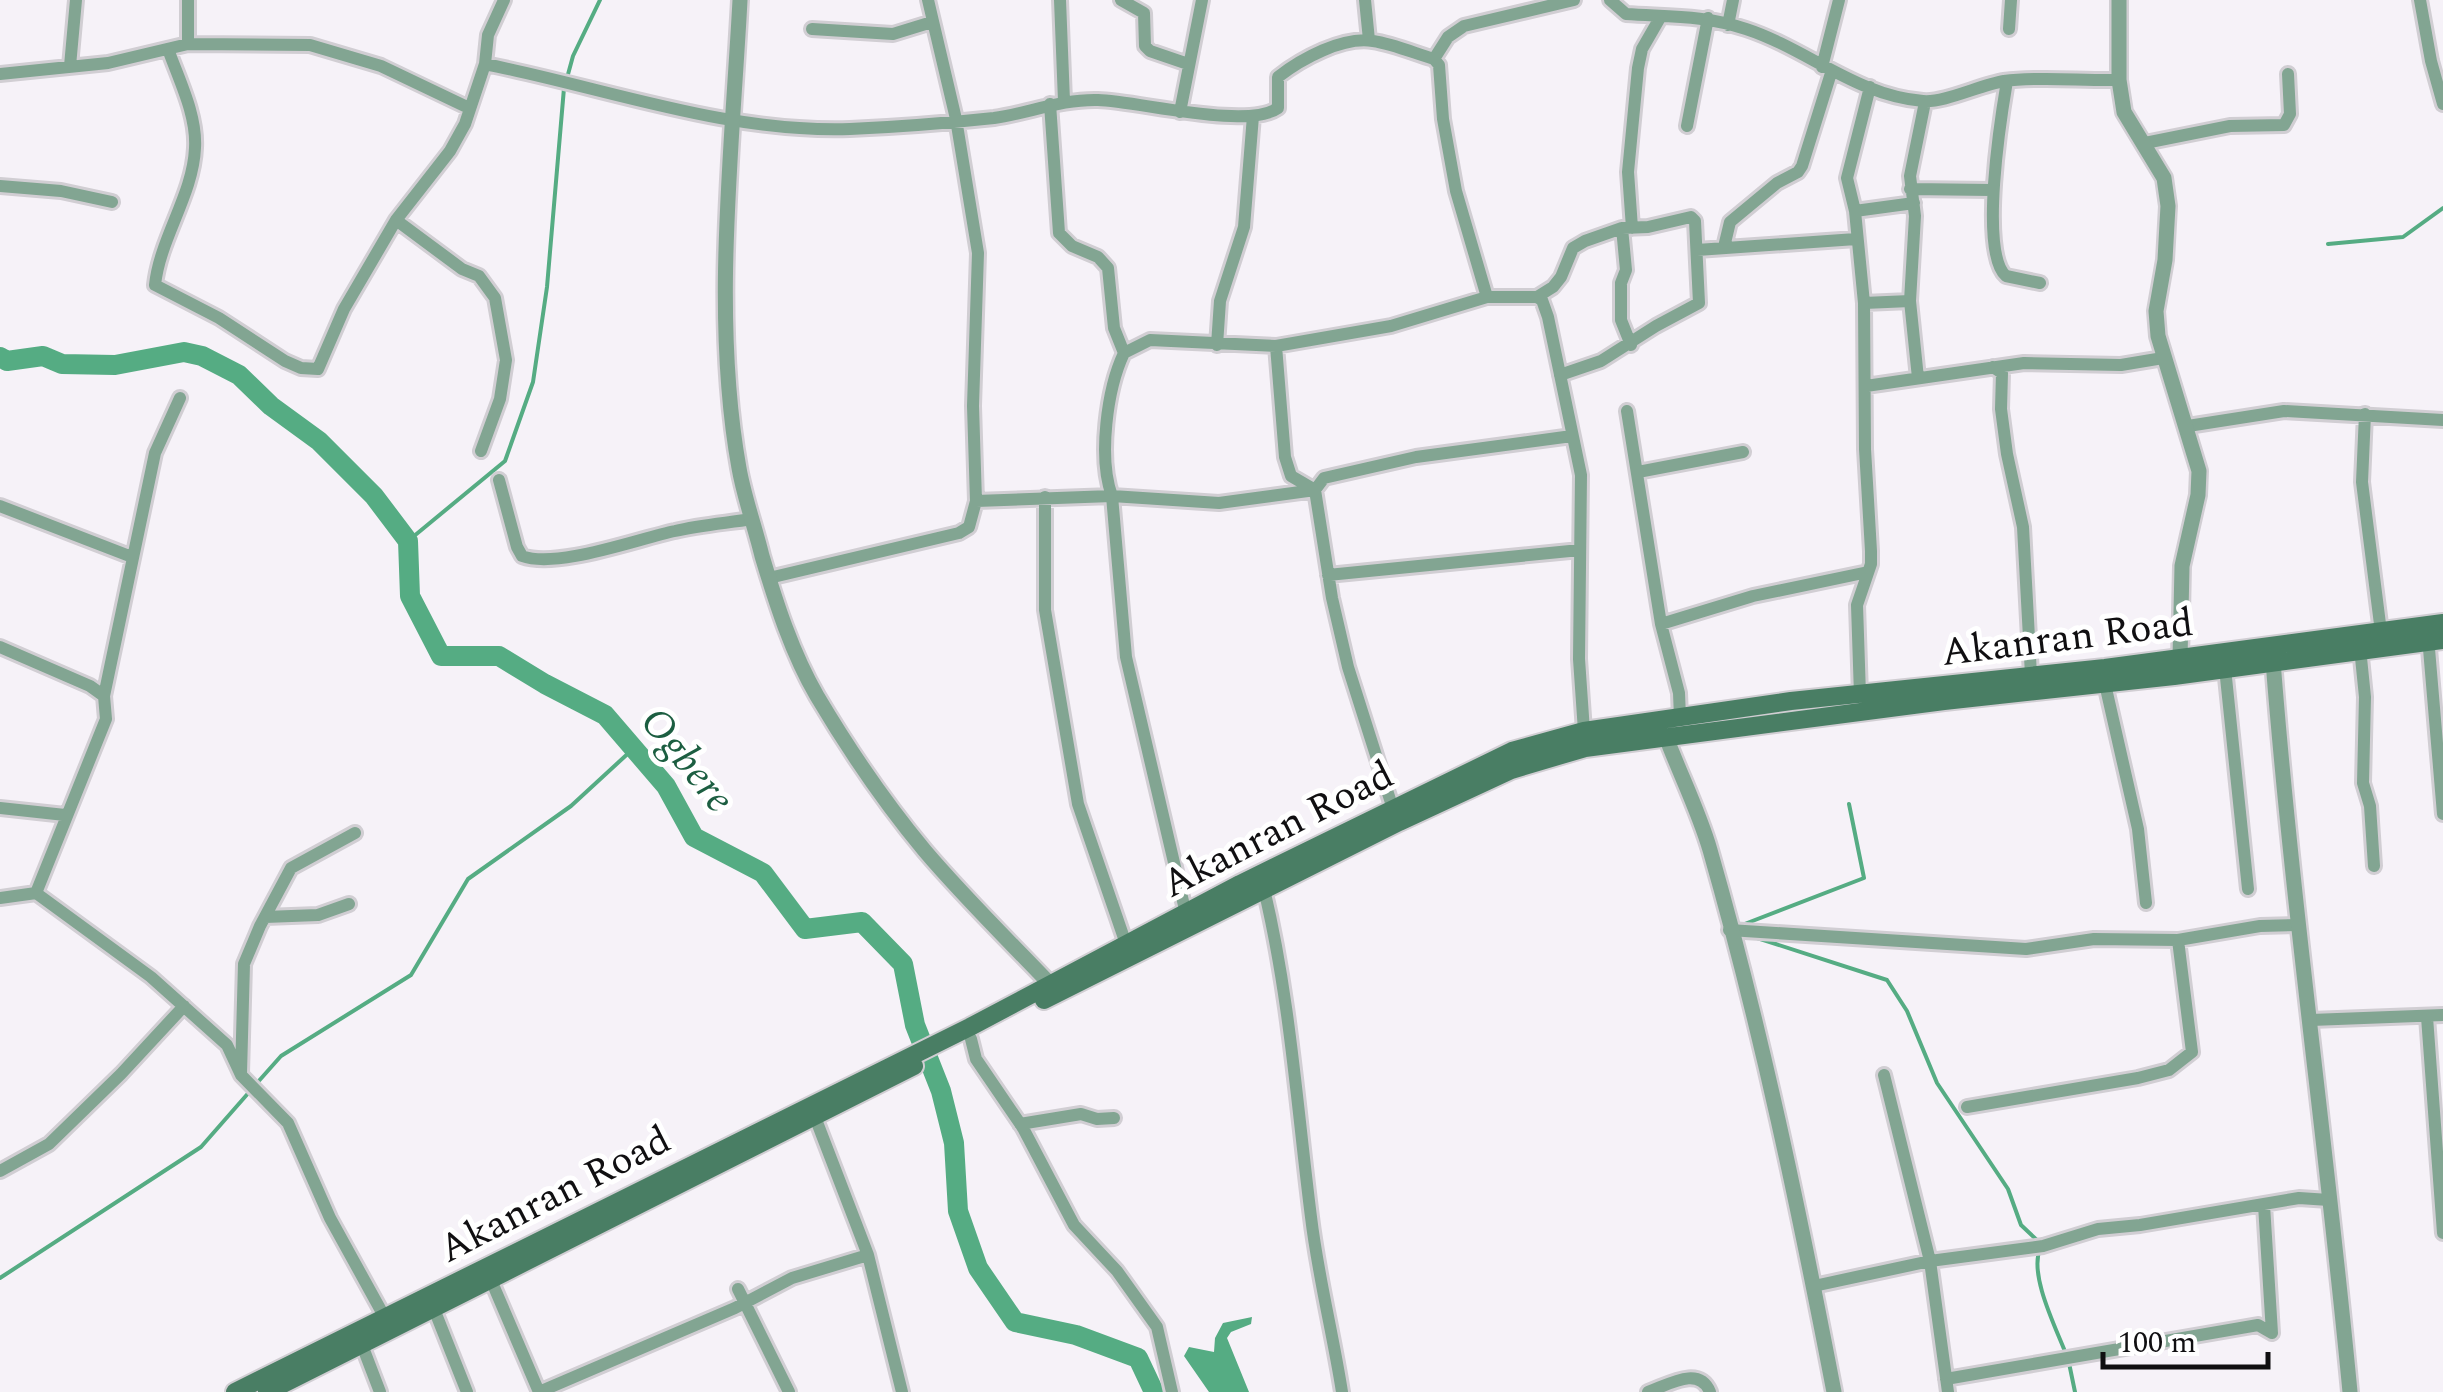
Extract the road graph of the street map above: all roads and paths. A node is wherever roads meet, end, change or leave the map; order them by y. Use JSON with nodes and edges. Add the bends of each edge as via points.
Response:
{"nodes":[{"id":1,"x":76,"y":0,"type":"edge"},
{"id":2,"x":188,"y":0,"type":"edge"},
{"id":3,"x":504,"y":0,"type":"edge"},
{"id":4,"x":740,"y":0,"type":"edge"},
{"id":5,"x":928,"y":0,"type":"edge"},
{"id":6,"x":1060,"y":0,"type":"edge"},
{"id":7,"x":1122,"y":0,"type":"edge"},
{"id":8,"x":1202,"y":0,"type":"edge"},
{"id":9,"x":1365,"y":0,"type":"edge"},
{"id":10,"x":1574,"y":0,"type":"edge"},
{"id":11,"x":1610,"y":0,"type":"edge"},
{"id":12,"x":1733,"y":0,"type":"edge"},
{"id":13,"x":1838,"y":0,"type":"edge"},
{"id":14,"x":2012,"y":0,"type":"edge"},
{"id":15,"x":2119,"y":0,"type":"edge"},
{"id":16,"x":2420,"y":0,"type":"edge"},
{"id":17,"x":1537,"y":5,"type":"edge"},
{"id":18,"x":1661,"y":16,"type":"junction"},
{"id":19,"x":1708,"y":18,"type":"junction"},
{"id":20,"x":932,"y":22,"type":"junction"},
{"id":21,"x":1728,"y":24,"type":"junction"},
{"id":22,"x":2009,"y":28,"type":"dead end"},
{"id":23,"x":812,"y":29,"type":"dead end"},
{"id":24,"x":1369,"y":40,"type":"junction"},
{"id":25,"x":188,"y":44,"type":"junction"},
{"id":26,"x":168,"y":49,"type":"junction"},
{"id":27,"x":1434,"y":59,"type":"junction"},
{"id":28,"x":485,"y":64,"type":"junction"},
{"id":29,"x":1188,"y":64,"type":"junction"},
{"id":30,"x":70,"y":66,"type":"junction"},
{"id":31,"x":1826,"y":70,"type":"junction"},
{"id":32,"x":0,"y":74,"type":"edge"},
{"id":33,"x":2288,"y":74,"type":"dead end"},
{"id":34,"x":2007,"y":80,"type":"junction"},
{"id":35,"x":2119,"y":80,"type":"junction"},
{"id":36,"x":1870,"y":87,"type":"junction"},
{"id":37,"x":1925,"y":102,"type":"junction"},
{"id":38,"x":1057,"y":103,"type":"junction"},
{"id":39,"x":2443,"y":104,"type":"edge"},
{"id":40,"x":470,"y":108,"type":"junction"},
{"id":41,"x":1180,"y":112,"type":"junction"},
{"id":42,"x":1253,"y":116,"type":"junction"},
{"id":43,"x":734,"y":120,"type":"junction"},
{"id":44,"x":956,"y":120,"type":"junction"},
{"id":45,"x":1688,"y":126,"type":"dead end"},
{"id":46,"x":2145,"y":144,"type":"junction"},
{"id":47,"x":0,"y":186,"type":"edge"},
{"id":48,"x":1991,"y":190,"type":"junction"},
{"id":49,"x":1912,"y":196,"type":"junction"},
{"id":50,"x":112,"y":202,"type":"dead end"},
{"id":51,"x":1856,"y":211,"type":"junction"},
{"id":52,"x":396,"y":220,"type":"junction"},
{"id":53,"x":1627,"y":228,"type":"junction"},
{"id":54,"x":1856,"y":239,"type":"junction"},
{"id":55,"x":1724,"y":247,"type":"junction"},
{"id":56,"x":1697,"y":250,"type":"junction"},
{"id":57,"x":2040,"y":282,"type":"dead end"},
{"id":58,"x":1488,"y":297,"type":"junction"},
{"id":59,"x":1537,"y":297,"type":"junction"},
{"id":60,"x":1910,"y":301,"type":"junction"},
{"id":61,"x":1864,"y":303,"type":"junction"},
{"id":62,"x":1217,"y":345,"type":"junction"},
{"id":63,"x":1630,"y":345,"type":"junction"},
{"id":64,"x":1276,"y":346,"type":"junction"},
{"id":65,"x":1124,"y":353,"type":"junction"},
{"id":66,"x":2164,"y":358,"type":"junction"},
{"id":67,"x":1994,"y":366,"type":"junction"},
{"id":68,"x":1560,"y":375,"type":"junction"},
{"id":69,"x":1918,"y":378,"type":"junction"},
{"id":70,"x":1866,"y":386,"type":"junction"},
{"id":71,"x":180,"y":398,"type":"dead end"},
{"id":72,"x":2443,"y":409,"type":"edge"},
{"id":73,"x":1627,"y":411,"type":"dead end"},
{"id":74,"x":2365,"y":414,"type":"junction"},
{"id":75,"x":2442,"y":420,"type":"edge"},
{"id":76,"x":2188,"y":426,"type":"junction"},
{"id":77,"x":1572,"y":436,"type":"junction"},
{"id":78,"x":481,"y":451,"type":"dead end"},
{"id":79,"x":1744,"y":452,"type":"dead end"},
{"id":80,"x":1638,"y":472,"type":"junction"},
{"id":81,"x":499,"y":480,"type":"dead end"},
{"id":82,"x":1315,"y":490,"type":"junction"},
{"id":83,"x":1112,"y":496,"type":"junction"},
{"id":84,"x":1045,"y":497,"type":"junction"},
{"id":85,"x":976,"y":502,"type":"junction"},
{"id":86,"x":0,"y":506,"type":"edge"},
{"id":87,"x":752,"y":518,"type":"junction"},
{"id":88,"x":1580,"y":550,"type":"junction"},
{"id":89,"x":132,"y":558,"type":"junction"},
{"id":90,"x":1868,"y":572,"type":"junction"},
{"id":91,"x":1328,"y":575,"type":"junction"},
{"id":92,"x":768,"y":578,"type":"junction"},
{"id":93,"x":1661,"y":624,"type":"junction"},
{"id":94,"x":2381,"y":632,"type":"junction"},
{"id":95,"x":2435,"y":632,"type":"edge"},
{"id":96,"x":1,"y":645,"type":"edge"},
{"id":97,"x":2360,"y":648,"type":"junction"},
{"id":98,"x":2180,"y":658,"type":"junction"},
{"id":99,"x":2273,"y":661,"type":"junction"},
{"id":100,"x":2225,"y":668,"type":"junction"},
{"id":101,"x":2031,"y":675,"type":"junction"},
{"id":102,"x":2105,"y":684,"type":"junction"},
{"id":103,"x":1860,"y":694,"type":"junction"},
{"id":104,"x":104,"y":696,"type":"junction"},
{"id":105,"x":1680,"y":717,"type":"junction"},
{"id":106,"x":1717,"y":721,"type":"junction"},
{"id":107,"x":1584,"y":731,"type":"junction"},
{"id":108,"x":1666,"y":737,"type":"junction"},
{"id":109,"x":0,"y":808,"type":"edge"},
{"id":110,"x":1392,"y":809,"type":"junction"},
{"id":111,"x":2443,"y":814,"type":"edge"},
{"id":112,"x":65,"y":816,"type":"junction"},
{"id":113,"x":355,"y":833,"type":"dead end"},
{"id":114,"x":2374,"y":866,"type":"dead end"},
{"id":115,"x":1264,"y":889,"type":"junction"},
{"id":116,"x":2248,"y":889,"type":"dead end"},
{"id":117,"x":36,"y":893,"type":"junction"},
{"id":118,"x":0,"y":898,"type":"edge"},
{"id":119,"x":2146,"y":903,"type":"dead end"},
{"id":120,"x":349,"y":904,"type":"dead end"},
{"id":121,"x":1186,"y":914,"type":"junction"},
{"id":122,"x":265,"y":917,"type":"junction"},
{"id":123,"x":2298,"y":925,"type":"junction"},
{"id":124,"x":1730,"y":930,"type":"junction"},
{"id":125,"x":2178,"y":940,"type":"junction"},
{"id":126,"x":1126,"y":944,"type":"junction"},
{"id":127,"x":1050,"y":983,"type":"junction"},
{"id":128,"x":184,"y":1006,"type":"junction"},
{"id":129,"x":2443,"y":1015,"type":"edge"},
{"id":130,"x":2427,"y":1017,"type":"junction"},
{"id":131,"x":2312,"y":1020,"type":"junction"},
{"id":132,"x":971,"y":1039,"type":"junction"},
{"id":133,"x":932,"y":1050,"type":"junction"},
{"id":134,"x":911,"y":1061,"type":"junction"},
{"id":135,"x":1884,"y":1075,"type":"dead end"},
{"id":136,"x":249,"y":1084,"type":"junction"},
{"id":137,"x":1967,"y":1107,"type":"dead end"},
{"id":138,"x":815,"y":1117,"type":"junction"},
{"id":139,"x":1114,"y":1118,"type":"dead end"},
{"id":140,"x":1020,"y":1124,"type":"junction"},
{"id":141,"x":0,"y":1170,"type":"edge"},
{"id":142,"x":672,"y":1181,"type":"junction"},
{"id":143,"x":2329,"y":1200,"type":"junction"},
{"id":144,"x":2264,"y":1204,"type":"junction"},
{"id":145,"x":2443,"y":1233,"type":"edge"},
{"id":146,"x":868,"y":1255,"type":"junction"},
{"id":147,"x":1930,"y":1261,"type":"junction"},
{"id":148,"x":491,"y":1280,"type":"junction"},
{"id":149,"x":1814,"y":1286,"type":"junction"},
{"id":150,"x":738,"y":1289,"type":"dead end"},
{"id":151,"x":746,"y":1303,"type":"junction"},
{"id":152,"x":434,"y":1309,"type":"junction"},
{"id":153,"x":384,"y":1316,"type":"junction"},
{"id":154,"x":362,"y":1344,"type":"junction"},
{"id":155,"x":1947,"y":1385,"type":"edge"},
{"id":156,"x":276,"y":1390,"type":"edge"},
{"id":157,"x":235,"y":1392,"type":"edge"},
{"id":158,"x":380,"y":1392,"type":"edge"},
{"id":159,"x":467,"y":1392,"type":"edge"},
{"id":160,"x":539,"y":1392,"type":"edge"},
{"id":161,"x":789,"y":1392,"type":"edge"},
{"id":162,"x":902,"y":1392,"type":"edge"},
{"id":163,"x":1172,"y":1392,"type":"edge"},
{"id":164,"x":1342,"y":1392,"type":"edge"},
{"id":165,"x":1648,"y":1392,"type":"edge"},
{"id":166,"x":1710,"y":1392,"type":"edge"},
{"id":167,"x":1834,"y":1392,"type":"edge"},
{"id":168,"x":2350,"y":1392,"type":"edge"}],
"edges":[{"from":1,"to":30,"type":"street"},
{"from":2,"to":25,"type":"street"},
{"from":3,"to":28,"type":"street","via":[[488,35]]},
{"from":4,"to":43,"type":"street"},
{"from":5,"to":20,"type":"street"},
{"from":6,"to":38,"type":"street"},
{"from":7,"to":29,"type":"street","via":[[1144,13],[1150,52]]},
{"from":8,"to":29,"type":"street"},
{"from":9,"to":24,"type":"street"},
{"from":10,"to":17,"type":"street"},
{"from":11,"to":18,"type":"street","via":[[1626,14]]},
{"from":12,"to":21,"type":"street"},
{"from":13,"to":31,"type":"street"},
{"from":14,"to":22,"type":"street"},
{"from":15,"to":35,"type":"street"},
{"from":16,"to":39,"type":"street"},
{"from":17,"to":27,"type":"street","via":[[1464,26]]},
{"from":18,"to":19,"type":"street"},
{"from":18,"to":53,"type":"street","via":[[1638,68]]},
{"from":19,"to":21,"type":"street"},
{"from":19,"to":45,"type":"street"},
{"from":20,"to":23,"type":"street","via":[[893,34]]},
{"from":20,"to":44,"type":"street"},
{"from":21,"to":31,"type":"street"},
{"from":24,"to":27,"type":"street"},
{"from":24,"to":42,"type":"street","via":[[1287,70],[1278,77],[1278,108]]},
{"from":25,"to":26,"type":"street"},
{"from":25,"to":40,"type":"street","via":[[310,45],[381,66]]},
{"from":26,"to":30,"type":"street"},
{"from":26,"to":52,"type":"street","via":[[195,146],[156,270],[161,291],[219,318],[285,361],[318,368]]},
{"from":27,"to":58,"type":"street","via":[[1456,191]]},
{"from":28,"to":40,"type":"street"},
{"from":28,"to":43,"type":"street"},
{"from":29,"to":41,"type":"street"},
{"from":30,"to":32,"type":"street"},
{"from":31,"to":36,"type":"street"},
{"from":31,"to":55,"type":"street","via":[[1802,166],[1730,222]]},
{"from":33,"to":46,"type":"street","via":[[2290,114],[2284,125],[2230,126]]},
{"from":34,"to":35,"type":"street"},
{"from":34,"to":37,"type":"street"},
{"from":34,"to":48,"type":"street"},
{"from":35,"to":46,"type":"street","via":[[2124,112]]},
{"from":36,"to":37,"type":"street"},
{"from":36,"to":51,"type":"street","via":[[1848,166]]},
{"from":37,"to":49,"type":"street","via":[[1910,168]]},
{"from":38,"to":41,"type":"street","via":[[1098,100]]},
{"from":38,"to":44,"type":"street"},
{"from":38,"to":65,"type":"street","via":[[1059,232],[1108,268],[1114,328]]},
{"from":40,"to":52,"type":"street","via":[[450,152]]},
{"from":41,"to":42,"type":"street"},
{"from":42,"to":62,"type":"street","via":[[1244,227],[1220,301]]},
{"from":43,"to":44,"type":"street","via":[[850,129]]},
{"from":43,"to":87,"type":"street","via":[[732,418]]},
{"from":44,"to":85,"type":"street","via":[[978,254]]},
{"from":46,"to":66,"type":"street","via":[[2164,178],[2168,206],[2156,311]]},
{"from":47,"to":50,"type":"street"},
{"from":48,"to":49,"type":"street"},
{"from":48,"to":57,"type":"street","via":[[2000,272]]},
{"from":49,"to":51,"type":"street"},
{"from":49,"to":60,"type":"street"},
{"from":51,"to":54,"type":"street"},
{"from":52,"to":78,"type":"street","via":[[480,276],[495,298],[506,360]]},
{"from":53,"to":56,"type":"street","via":[[1691,217]]},
{"from":53,"to":59,"type":"street","via":[[1573,248],[1561,277]]},
{"from":53,"to":63,"type":"street","via":[[1620,283]]},
{"from":54,"to":55,"type":"street"},
{"from":54,"to":61,"type":"street"},
{"from":55,"to":56,"type":"street"},
{"from":56,"to":63,"type":"street","via":[[1699,304]]},
{"from":58,"to":59,"type":"street"},
{"from":58,"to":64,"type":"street","via":[[1391,326]]},
{"from":59,"to":68,"type":"street"},
{"from":60,"to":61,"type":"street"},
{"from":60,"to":69,"type":"street"},
{"from":61,"to":70,"type":"street"},
{"from":62,"to":64,"type":"street"},
{"from":62,"to":65,"type":"street","via":[[1150,340]]},
{"from":63,"to":68,"type":"street"},
{"from":64,"to":82,"type":"street","via":[[1284,457],[1291,476]]},
{"from":65,"to":83,"type":"street","via":[[1108,420],[1106,481]]},
{"from":66,"to":67,"type":"street"},
{"from":66,"to":76,"type":"street"},
{"from":67,"to":69,"type":"street"},
{"from":67,"to":101,"type":"street","via":[[2002,373],[2007,454],[2023,527]]},
{"from":68,"to":77,"type":"street"},
{"from":69,"to":70,"type":"street"},
{"from":70,"to":90,"type":"street"},
{"from":71,"to":89,"type":"street","via":[[155,453]]},
{"from":72,"to":75,"type":"street"},
{"from":73,"to":80,"type":"street"},
{"from":74,"to":75,"type":"street"},
{"from":74,"to":76,"type":"street","via":[[2284,411]]},
{"from":74,"to":94,"type":"street","via":[[2362,482]]},
{"from":76,"to":98,"type":"street","via":[[2199,471],[2182,566]]},
{"from":77,"to":82,"type":"street","via":[[1416,456],[1324,478]]},
{"from":77,"to":88,"type":"street","via":[[1581,475]]},
{"from":79,"to":80,"type":"street"},
{"from":80,"to":93,"type":"street"},
{"from":81,"to":87,"type":"street","via":[[517,547],[530,559]]},
{"from":82,"to":83,"type":"street","via":[[1219,504]]},
{"from":82,"to":91,"type":"street"},
{"from":83,"to":84,"type":"street"},
{"from":83,"to":121,"type":"street","via":[[1126,657]]},
{"from":84,"to":85,"type":"street"},
{"from":84,"to":126,"type":"street","via":[[1045,610],[1074,785]]},
{"from":85,"to":92,"type":"street","via":[[969,527],[959,533]]},
{"from":86,"to":89,"type":"street"},
{"from":87,"to":92,"type":"street"},
{"from":88,"to":91,"type":"street"},
{"from":88,"to":107,"type":"street"},
{"from":89,"to":104,"type":"street"},
{"from":90,"to":93,"type":"street"},
{"from":90,"to":103,"type":"street","via":[[1857,606]]},
{"from":91,"to":110,"type":"street"},
{"from":92,"to":127,"type":"street","via":[[815,693],[866,773],[923,849]]},
{"from":93,"to":105,"type":"street"},
{"from":94,"to":95,"type":"main road","name":"Akanran Road"},
{"from":94,"to":98,"type":"main road","name":"Akanran Road"},
{"from":95,"to":97,"type":"main road","name":"Akanran Road"},
{"from":95,"to":111,"type":"street"},
{"from":96,"to":104,"type":"street"},
{"from":97,"to":99,"type":"main road","name":"Akanran Road"},
{"from":97,"to":114,"type":"street","via":[[2362,783]]},
{"from":98,"to":101,"type":"main road","name":"Akanran Road"},
{"from":99,"to":100,"type":"main road","name":"Akanran Road"},
{"from":99,"to":123,"type":"street"},
{"from":100,"to":102,"type":"main road","name":"Akanran Road"},
{"from":100,"to":116,"type":"street"},
{"from":101,"to":103,"type":"main road","name":"Akanran Road"},
{"from":102,"to":106,"type":"main road","name":"Akanran Road"},
{"from":102,"to":119,"type":"street","via":[[2138,829]]},
{"from":103,"to":106,"type":"main road","name":"Akanran Road"},
{"from":104,"to":112,"type":"street","via":[[106,719]]},
{"from":105,"to":106,"type":"main road","name":"Akanran Road"},
{"from":105,"to":107,"type":"main road","name":"Akanran Road"},
{"from":106,"to":108,"type":"main road","name":"Akanran Road"},
{"from":107,"to":110,"type":"main road","name":"Akanran Road","via":[[1512,751]]},
{"from":108,"to":115,"type":"main road","name":"Akanran Road","via":[[1584,748],[1510,770]]},
{"from":108,"to":124,"type":"street","via":[[1710,847]]},
{"from":109,"to":112,"type":"street"},
{"from":110,"to":121,"type":"main road","name":"Akanran Road"},
{"from":112,"to":117,"type":"street"},
{"from":113,"to":122,"type":"street","via":[[290,868]]},
{"from":115,"to":132,"type":"main road","name":"Akanran Road"},
{"from":115,"to":164,"type":"street"},
{"from":117,"to":118,"type":"street"},
{"from":117,"to":128,"type":"street"},
{"from":120,"to":122,"type":"street","via":[[318,915]]},
{"from":121,"to":126,"type":"main road","name":"Akanran Road"},
{"from":122,"to":136,"type":"street","via":[[244,964]]},
{"from":123,"to":125,"type":"street"},
{"from":123,"to":131,"type":"street"},
{"from":124,"to":125,"type":"street","via":[[2026,949],[2094,939]]},
{"from":124,"to":149,"type":"street"},
{"from":125,"to":137,"type":"street","via":[[2192,1052],[2186,1060],[2138,1078]]},
{"from":126,"to":127,"type":"main road","name":"Akanran Road"},
{"from":127,"to":133,"type":"main road","name":"Akanran Road"},
{"from":128,"to":136,"type":"street","via":[[227,1045]]},
{"from":128,"to":141,"type":"street","via":[[48,1144]]},
{"from":129,"to":130,"type":"street"},
{"from":130,"to":131,"type":"street"},
{"from":130,"to":145,"type":"street"},
{"from":131,"to":143,"type":"street"},
{"from":132,"to":133,"type":"main road","name":"Akanran Road"},
{"from":132,"to":140,"type":"street","via":[[976,1059]]},
{"from":133,"to":134,"type":"main road","name":"Akanran Road"},
{"from":134,"to":138,"type":"main road","name":"Akanran Road"},
{"from":134,"to":142,"type":"main road","name":"Akanran Road"},
{"from":135,"to":147,"type":"street"},
{"from":136,"to":153,"type":"street","via":[[288,1123]]},
{"from":138,"to":142,"type":"main road","name":"Akanran Road"},
{"from":138,"to":146,"type":"street"},
{"from":139,"to":140,"type":"street","via":[[1081,1114]]},
{"from":140,"to":163,"type":"street","via":[[1074,1225],[1157,1327]]},
{"from":142,"to":148,"type":"main road","name":"Akanran Road"},
{"from":142,"to":153,"type":"main road","name":"Akanran Road"},
{"from":143,"to":144,"type":"street"},
{"from":143,"to":168,"type":"street"},
{"from":144,"to":147,"type":"street"},
{"from":144,"to":155,"type":"street","via":[[2272,1334],[2258,1325]]},
{"from":146,"to":151,"type":"street","via":[[792,1278]]},
{"from":146,"to":162,"type":"street"},
{"from":147,"to":149,"type":"street"},
{"from":147,"to":155,"type":"street"},
{"from":148,"to":152,"type":"main road","name":"Akanran Road"},
{"from":148,"to":160,"type":"street"},
{"from":149,"to":167,"type":"street"},
{"from":150,"to":151,"type":"street"},
{"from":151,"to":160,"type":"street"},
{"from":151,"to":161,"type":"street"},
{"from":152,"to":154,"type":"main road","name":"Akanran Road"},
{"from":152,"to":159,"type":"street"},
{"from":153,"to":157,"type":"main road","name":"Akanran Road"},
{"from":154,"to":156,"type":"main road","name":"Akanran Road"},
{"from":154,"to":158,"type":"street"},
{"from":165,"to":166,"type":"street","via":[[1688,1378],[1698,1378]]}]}
